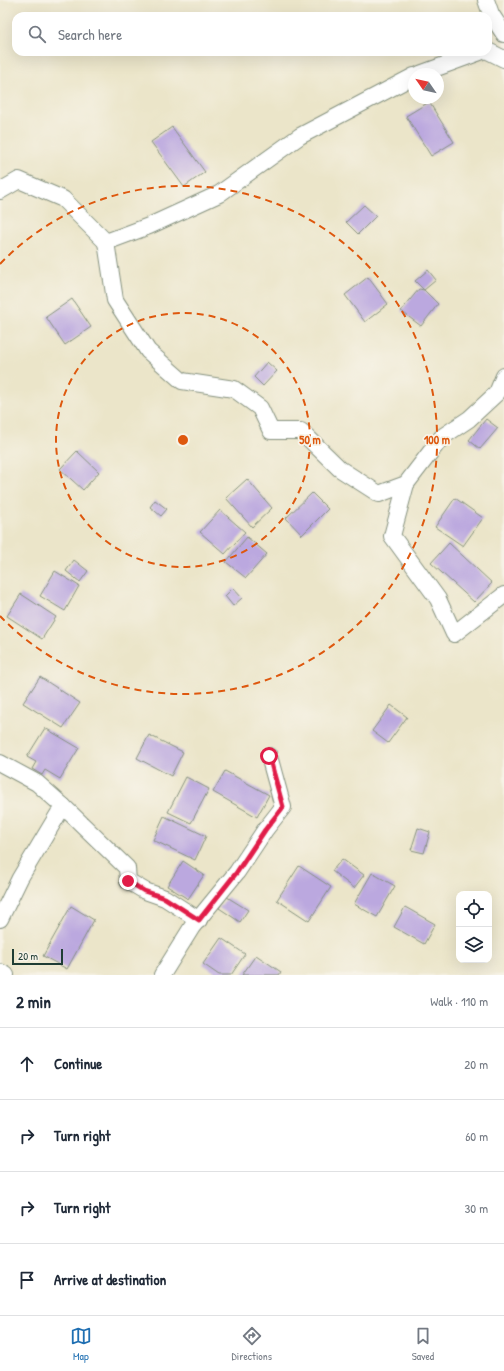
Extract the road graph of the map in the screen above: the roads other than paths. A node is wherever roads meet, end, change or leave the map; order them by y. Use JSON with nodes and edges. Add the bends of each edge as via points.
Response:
{"nodes":[{"id":1,"x":486,"y":0,"type":"edge"},
{"id":2,"x":490,"y":12,"type":"edge"},
{"id":3,"x":492,"y":16,"type":"edge"},
{"id":4,"x":504,"y":34,"type":"edge"},
{"id":5,"x":492,"y":53,"type":"edge"},
{"id":6,"x":469,"y":56,"type":"edge"},
{"id":7,"x":504,"y":59,"type":"edge"},
{"id":8,"x":436,"y":68,"type":"edge"},
{"id":9,"x":408,"y":79,"type":"edge"},
{"id":10,"x":0,"y":192,"type":"edge"},
{"id":11,"x":106,"y":242,"type":"junction"},
{"id":12,"x":504,"y":376,"type":"edge"},
{"id":13,"x":406,"y":484,"type":"junction"},
{"id":14,"x":504,"y":595,"type":"edge"},
{"id":15,"x":269,"y":756,"type":"dead end"},
{"id":16,"x":0,"y":763,"type":"edge"},
{"id":17,"x":63,"y":806,"type":"junction"},
{"id":18,"x":0,"y":919,"type":"edge"},
{"id":19,"x":199,"y":920,"type":"junction"},
{"id":20,"x":0,"y":972,"type":"edge"},
{"id":21,"x":6,"y":975,"type":"edge"},
{"id":22,"x":162,"y":975,"type":"edge"}],
"edges":[{"from":1,"to":2,"type":"street"},
{"from":3,"to":4,"type":"street"},
{"from":5,"to":7,"type":"street"},
{"from":6,"to":8,"type":"street"},
{"from":9,"to":11,"type":"street","via":[[300,136],[219,194],[149,226]]},
{"from":10,"to":11,"type":"street","via":[[19,180],[63,199]]},
{"from":11,"to":13,"type":"street","via":[[115,300],[148,351],[182,381],[234,389],[260,408],[271,431],[301,432],[340,469],[379,494]]},
{"from":12,"to":13,"type":"street","via":[[497,394],[469,419],[442,437]]},
{"from":13,"to":14,"type":"street","via":[[392,536],[438,599],[454,634]]},
{"from":15,"to":19,"type":"street","via":[[283,807]]},
{"from":16,"to":17,"type":"street","via":[[37,783]]},
{"from":17,"to":18,"type":"street","via":[[20,878]]},
{"from":17,"to":19,"type":"street","via":[[127,868],[128,881],[144,891],[165,898]]},
{"from":19,"to":22,"type":"street"},
{"from":20,"to":21,"type":"street"}]}
